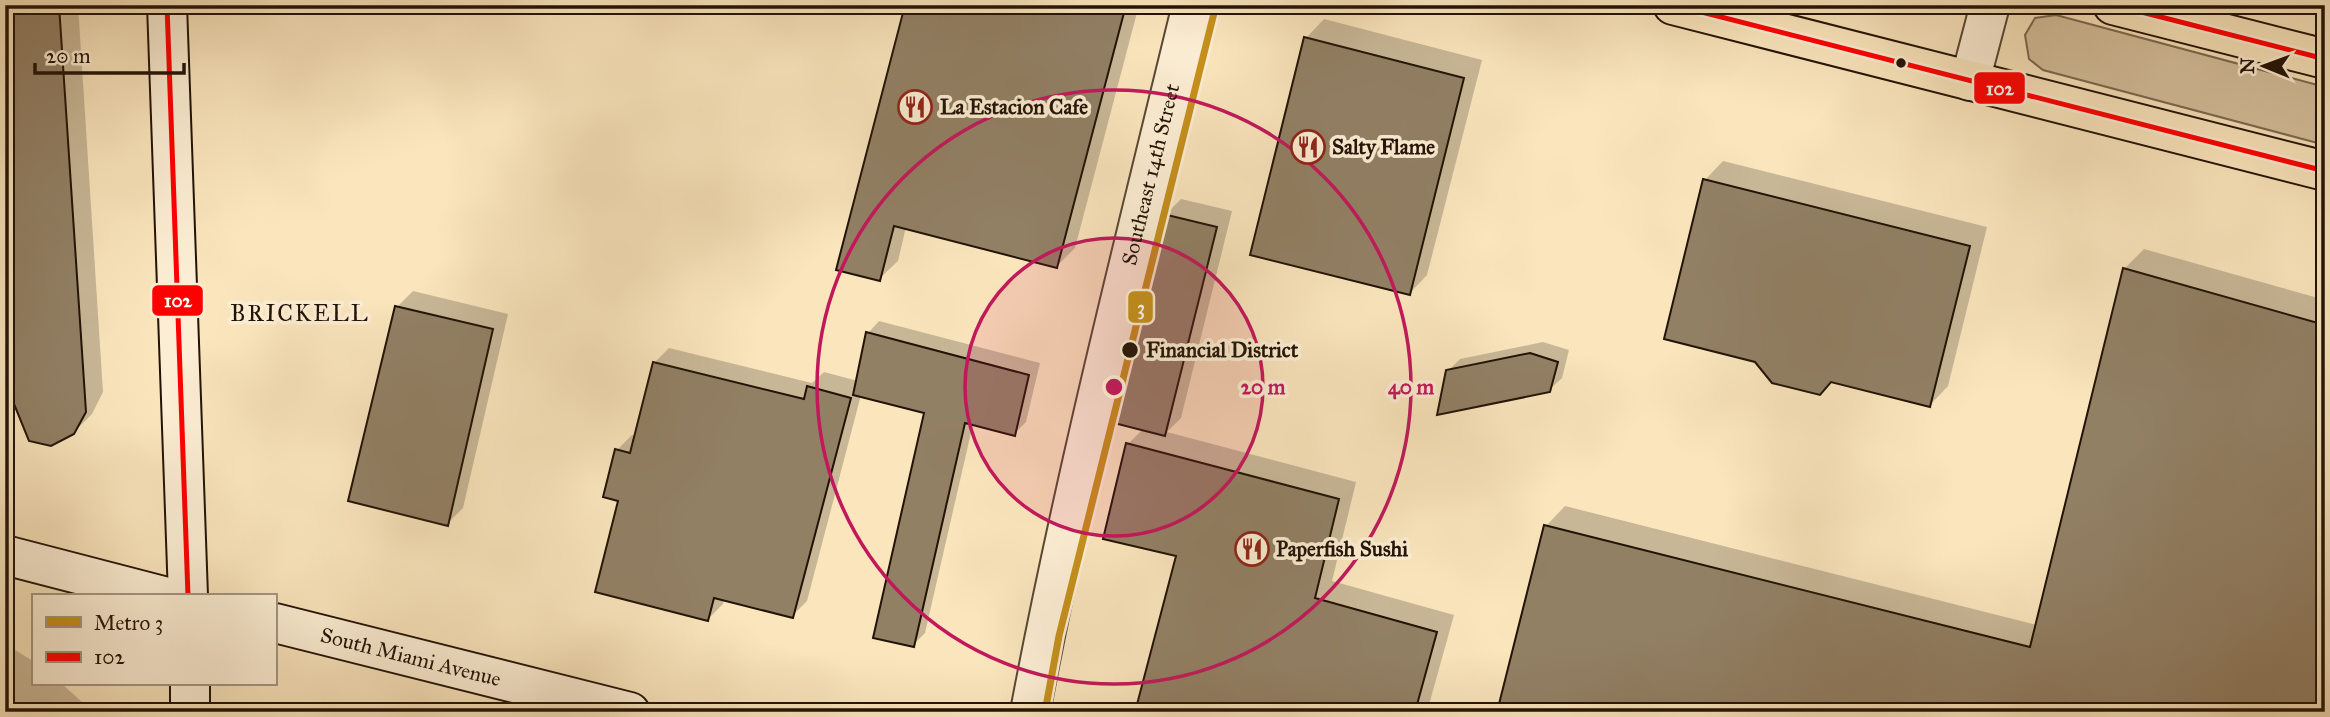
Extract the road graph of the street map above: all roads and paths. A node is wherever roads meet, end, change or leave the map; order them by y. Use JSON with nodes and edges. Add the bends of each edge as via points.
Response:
{"nodes":[{"id":1,"x":167,"y":5,"type":"edge"},
{"id":2,"x":1192,"y":5,"type":"edge"},
{"id":3,"x":1673,"y":5,"type":"edge"},
{"id":4,"x":1990,"y":5,"type":"edge"},
{"id":5,"x":2113,"y":5,"type":"edge"},
{"id":6,"x":2325,"y":59,"type":"edge"},
{"id":7,"x":1969,"y":81,"type":"junction"},
{"id":8,"x":2325,"y":171,"type":"edge"},
{"id":9,"x":5,"y":555,"type":"edge"},
{"id":10,"x":155,"y":594,"type":"edge"},
{"id":11,"x":188,"y":594,"type":"edge"},
{"id":12,"x":276,"y":623,"type":"edge"},
{"id":13,"x":190,"y":686,"type":"edge"},
{"id":14,"x":190,"y":712,"type":"edge"},
{"id":15,"x":630,"y":712,"type":"edge"},
{"id":16,"x":1030,"y":712,"type":"edge"}],
"edges":[{"from":1,"to":11,"type":"main road"},
{"from":2,"to":16,"type":"main road","name":"Southeast 14th Street","via":[[1065,533]]},
{"from":3,"to":7,"type":"main road"},
{"from":4,"to":7,"type":"main road"},
{"from":5,"to":6,"type":"main road"},
{"from":7,"to":8,"type":"main road"},
{"from":9,"to":10,"type":"main road"},
{"from":12,"to":15,"type":"main road","name":"South Miami Avenue"},
{"from":13,"to":14,"type":"main road"}]}
